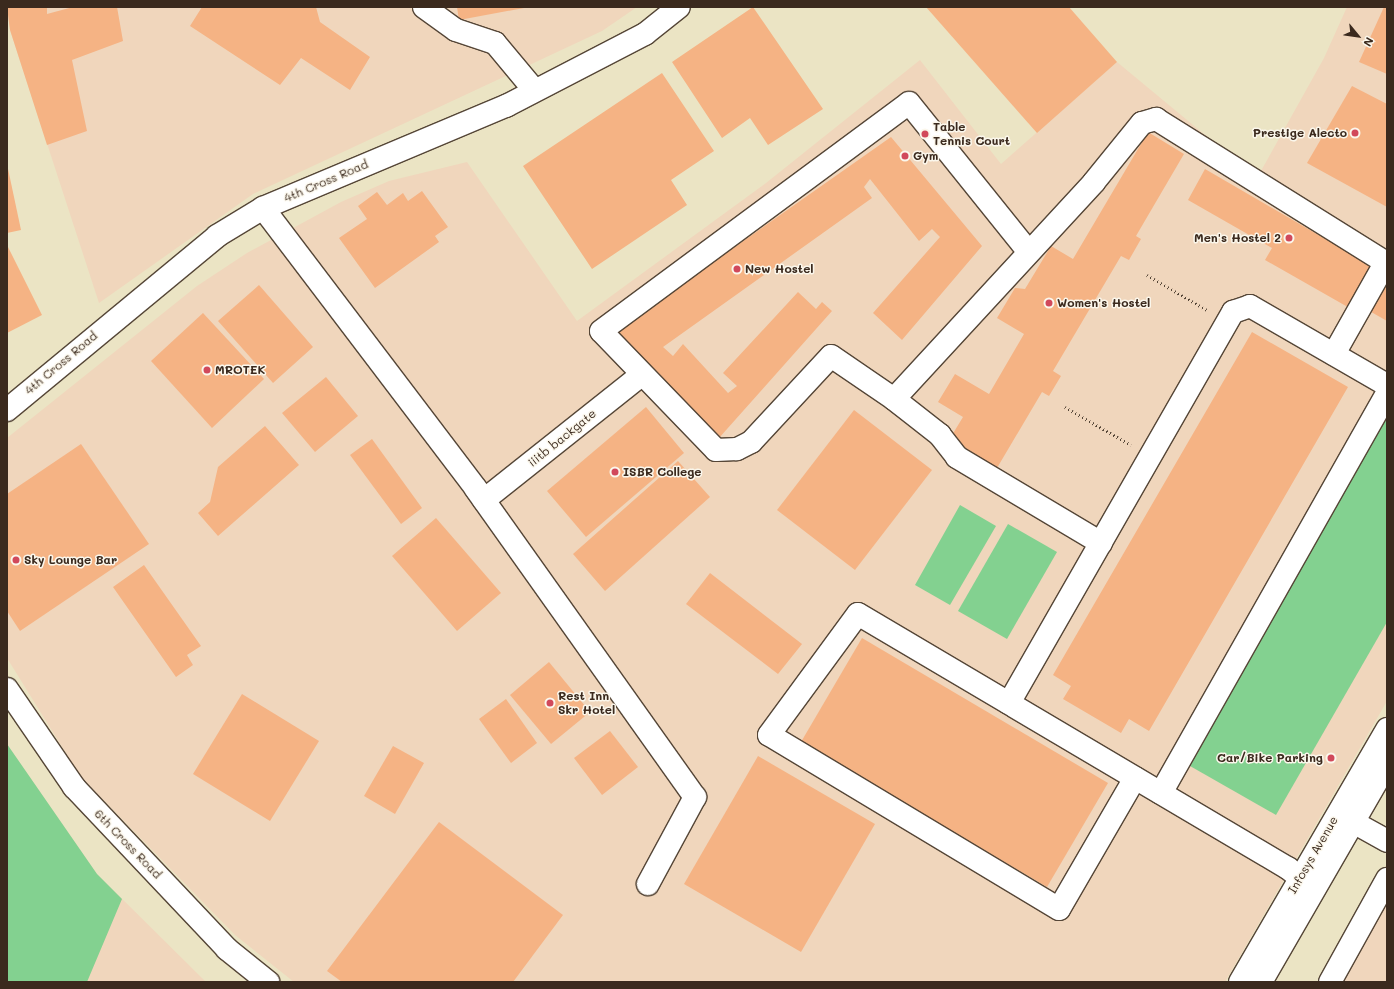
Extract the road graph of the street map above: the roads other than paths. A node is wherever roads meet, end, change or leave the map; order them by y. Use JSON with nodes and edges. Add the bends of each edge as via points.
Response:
{"nodes":[{"id":1,"x":424,"y":7,"type":"edge"},
{"id":2,"x":679,"y":7,"type":"edge"},
{"id":3,"x":535,"y":91,"type":"junction"},
{"id":4,"x":263,"y":208,"type":"junction"},
{"id":5,"x":1027,"y":250,"type":"junction"},
{"id":6,"x":1334,"y":354,"type":"junction"},
{"id":7,"x":640,"y":376,"type":"junction"},
{"id":8,"x":1387,"y":385,"type":"edge"},
{"id":9,"x":1387,"y":394,"type":"edge"},
{"id":10,"x":894,"y":398,"type":"junction"},
{"id":11,"x":7,"y":410,"type":"edge"},
{"id":12,"x":484,"y":500,"type":"junction"},
{"id":13,"x":1100,"y":543,"type":"junction"},
{"id":14,"x":7,"y":689,"type":"edge"},
{"id":15,"x":1010,"y":703,"type":"junction"},
{"id":16,"x":1387,"y":729,"type":"edge"},
{"id":17,"x":1387,"y":764,"type":"edge"},
{"id":18,"x":1135,"y":778,"type":"junction"},
{"id":19,"x":1162,"y":794,"type":"junction"},
{"id":20,"x":1353,"y":822,"type":"junction"},
{"id":21,"x":1387,"y":841,"type":"edge"},
{"id":22,"x":1300,"y":878,"type":"junction"},
{"id":23,"x":1387,"y":879,"type":"edge"},
{"id":24,"x":648,"y":884,"type":"dead end"},
{"id":25,"x":268,"y":982,"type":"edge"},
{"id":26,"x":1240,"y":982,"type":"edge"},
{"id":27,"x":1261,"y":982,"type":"edge"},
{"id":28,"x":1330,"y":982,"type":"edge"}],
"edges":[{"from":1,"to":3,"type":"street","via":[[456,30],[495,42]]},
{"from":2,"to":3,"type":"street","name":"4th Cross Road","via":[[645,34]]},
{"from":3,"to":4,"type":"street","name":"4th Cross Road"},
{"from":4,"to":11,"type":"street","name":"4th Cross Road","via":[[218,236]]},
{"from":4,"to":12,"type":"street"},
{"from":5,"to":6,"type":"street","via":[[1094,182],[1142,123],[1156,119],[1383,261],[1383,267]]},
{"from":5,"to":7,"type":"street","via":[[909,104],[600,331]]},
{"from":5,"to":10,"type":"street"},
{"from":6,"to":8,"type":"street"},
{"from":6,"to":13,"type":"street","via":[[1250,306],[1234,312]]},
{"from":7,"to":10,"type":"street","via":[[716,450],[736,449],[751,442],[831,356]]},
{"from":7,"to":12,"type":"street","name":"iiitb backgate"},
{"from":9,"to":19,"type":"street"},
{"from":10,"to":13,"type":"street","via":[[940,435],[957,457]]},
{"from":12,"to":24,"type":"street","via":[[695,797]]},
{"from":13,"to":15,"type":"street"},
{"from":14,"to":25,"type":"street","name":"6th Cross Road","via":[[74,787],[228,948]]},
{"from":15,"to":18,"type":"street"},
{"from":15,"to":18,"type":"street","via":[[858,614],[769,735],[1059,909]]},
{"from":16,"to":22,"type":"street","name":"Infosys Avenue"},
{"from":17,"to":20,"type":"street","name":"Infosys Avenue"},
{"from":18,"to":19,"type":"street"},
{"from":19,"to":22,"type":"street"},
{"from":20,"to":21,"type":"street"},
{"from":20,"to":27,"type":"street","name":"Infosys Avenue"},
{"from":22,"to":26,"type":"street","name":"Infosys Avenue"},
{"from":23,"to":28,"type":"street"}]}
